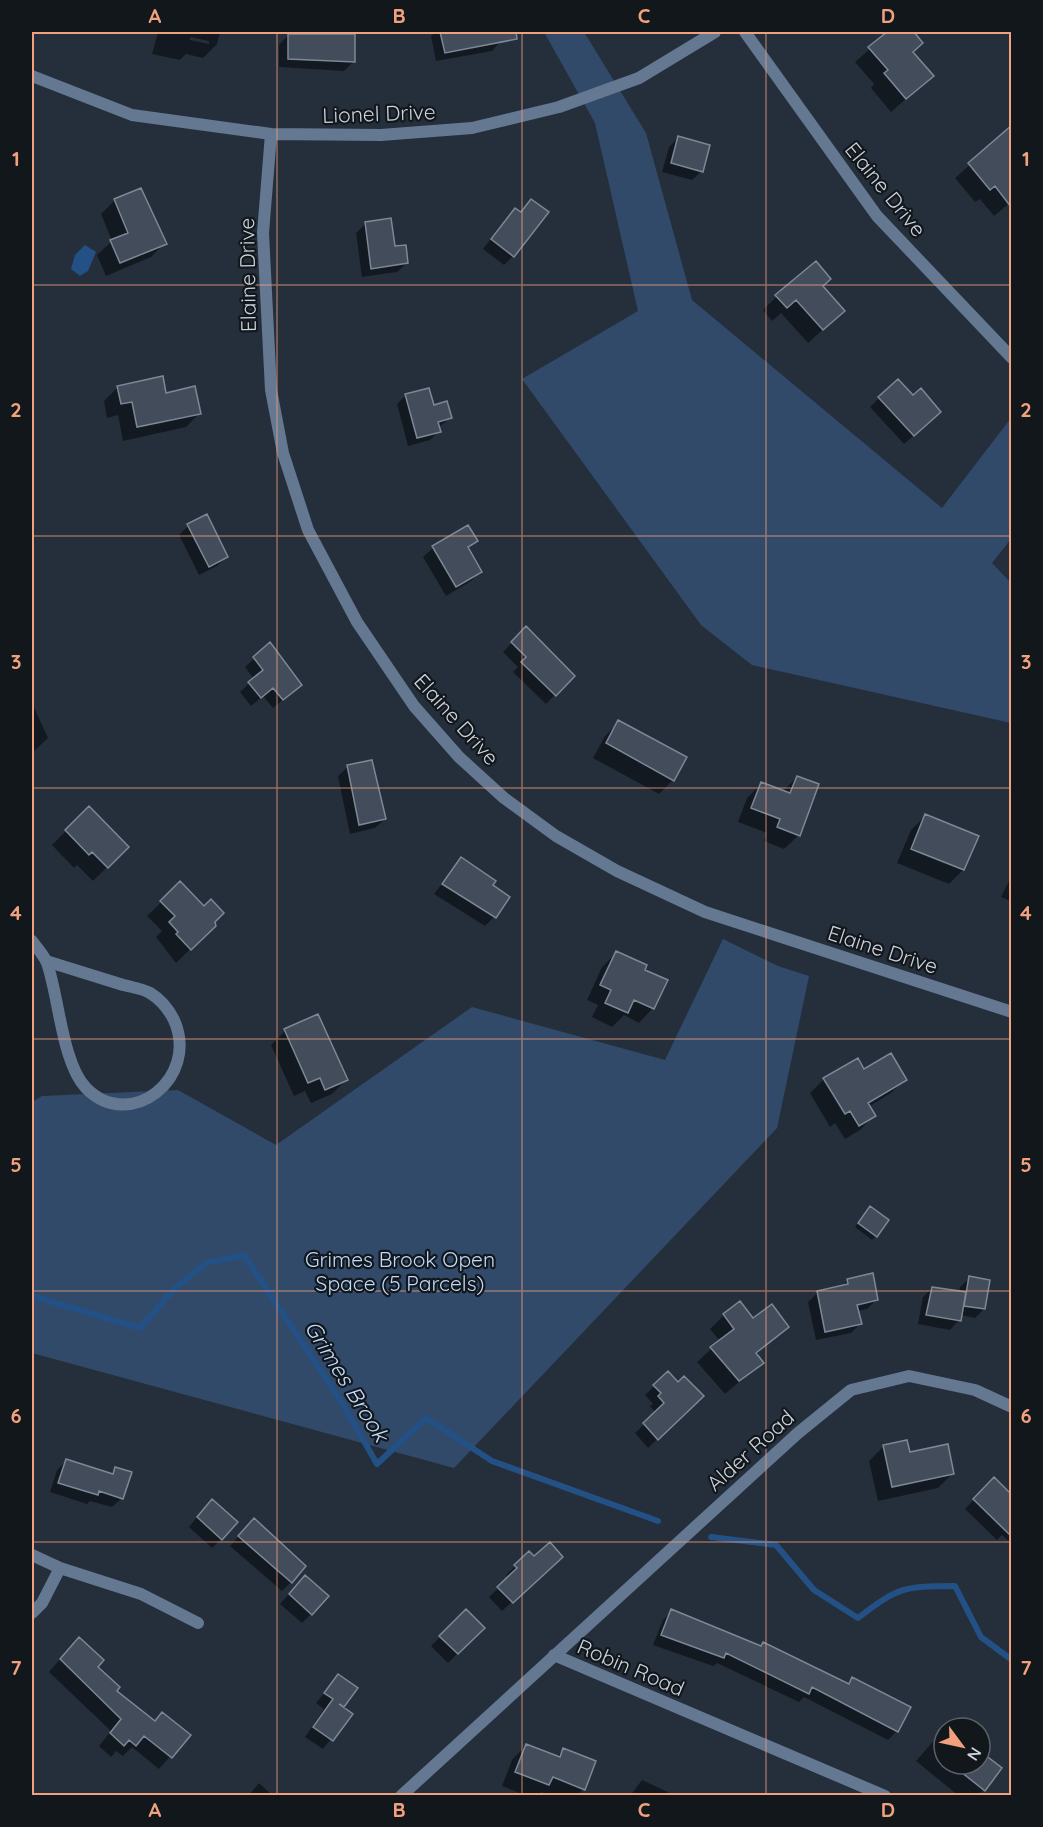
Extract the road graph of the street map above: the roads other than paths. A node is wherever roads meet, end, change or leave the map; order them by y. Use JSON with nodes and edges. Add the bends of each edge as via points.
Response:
{"nodes":[{"id":1,"x":715,"y":32,"type":"edge"},
{"id":2,"x":745,"y":32,"type":"edge"},
{"id":3,"x":32,"y":76,"type":"edge"},
{"id":4,"x":271,"y":134,"type":"junction"},
{"id":5,"x":1011,"y":358,"type":"edge"},
{"id":6,"x":32,"y":941,"type":"edge"},
{"id":7,"x":46,"y":961,"type":"junction"},
{"id":8,"x":1011,"y":1012,"type":"edge"},
{"id":9,"x":1011,"y":1407,"type":"edge"},
{"id":10,"x":32,"y":1555,"type":"edge"},
{"id":11,"x":60,"y":1568,"type":"junction"},
{"id":12,"x":32,"y":1613,"type":"edge"},
{"id":13,"x":198,"y":1623,"type":"dead end"},
{"id":14,"x":554,"y":1655,"type":"junction"},
{"id":15,"x":401,"y":1796,"type":"edge"},
{"id":16,"x":885,"y":1796,"type":"edge"}],
"edges":[{"from":1,"to":4,"type":"street","name":"Lionel Drive","via":[[639,78],[558,107],[472,128],[381,135]]},
{"from":2,"to":5,"type":"street","name":"Elaine Drive","via":[[877,216]]},
{"from":3,"to":4,"type":"street","name":"Lionel Drive","via":[[132,115]]},
{"from":4,"to":8,"type":"street","name":"Elaine Drive","via":[[263,233],[271,390],[283,453],[308,530],[357,622],[414,706],[459,757],[504,798],[556,836],[617,872],[705,912]]},
{"from":6,"to":7,"type":"street"},
{"from":7,"to":7,"type":"street","via":[[74,1069],[86,1088],[106,1102],[131,1104],[152,1096],[173,1076],[180,1052],[180,1033],[170,1011],[151,993]]},
{"from":9,"to":14,"type":"street","name":"Alder Road","via":[[975,1390],[909,1376],[851,1390],[798,1433]]},
{"from":10,"to":11,"type":"street"},
{"from":11,"to":12,"type":"street","via":[[42,1603]]},
{"from":11,"to":13,"type":"street","via":[[141,1594]]},
{"from":14,"to":15,"type":"street","name":"Robin Road"},
{"from":14,"to":16,"type":"street","name":"Robin Road"}]}
